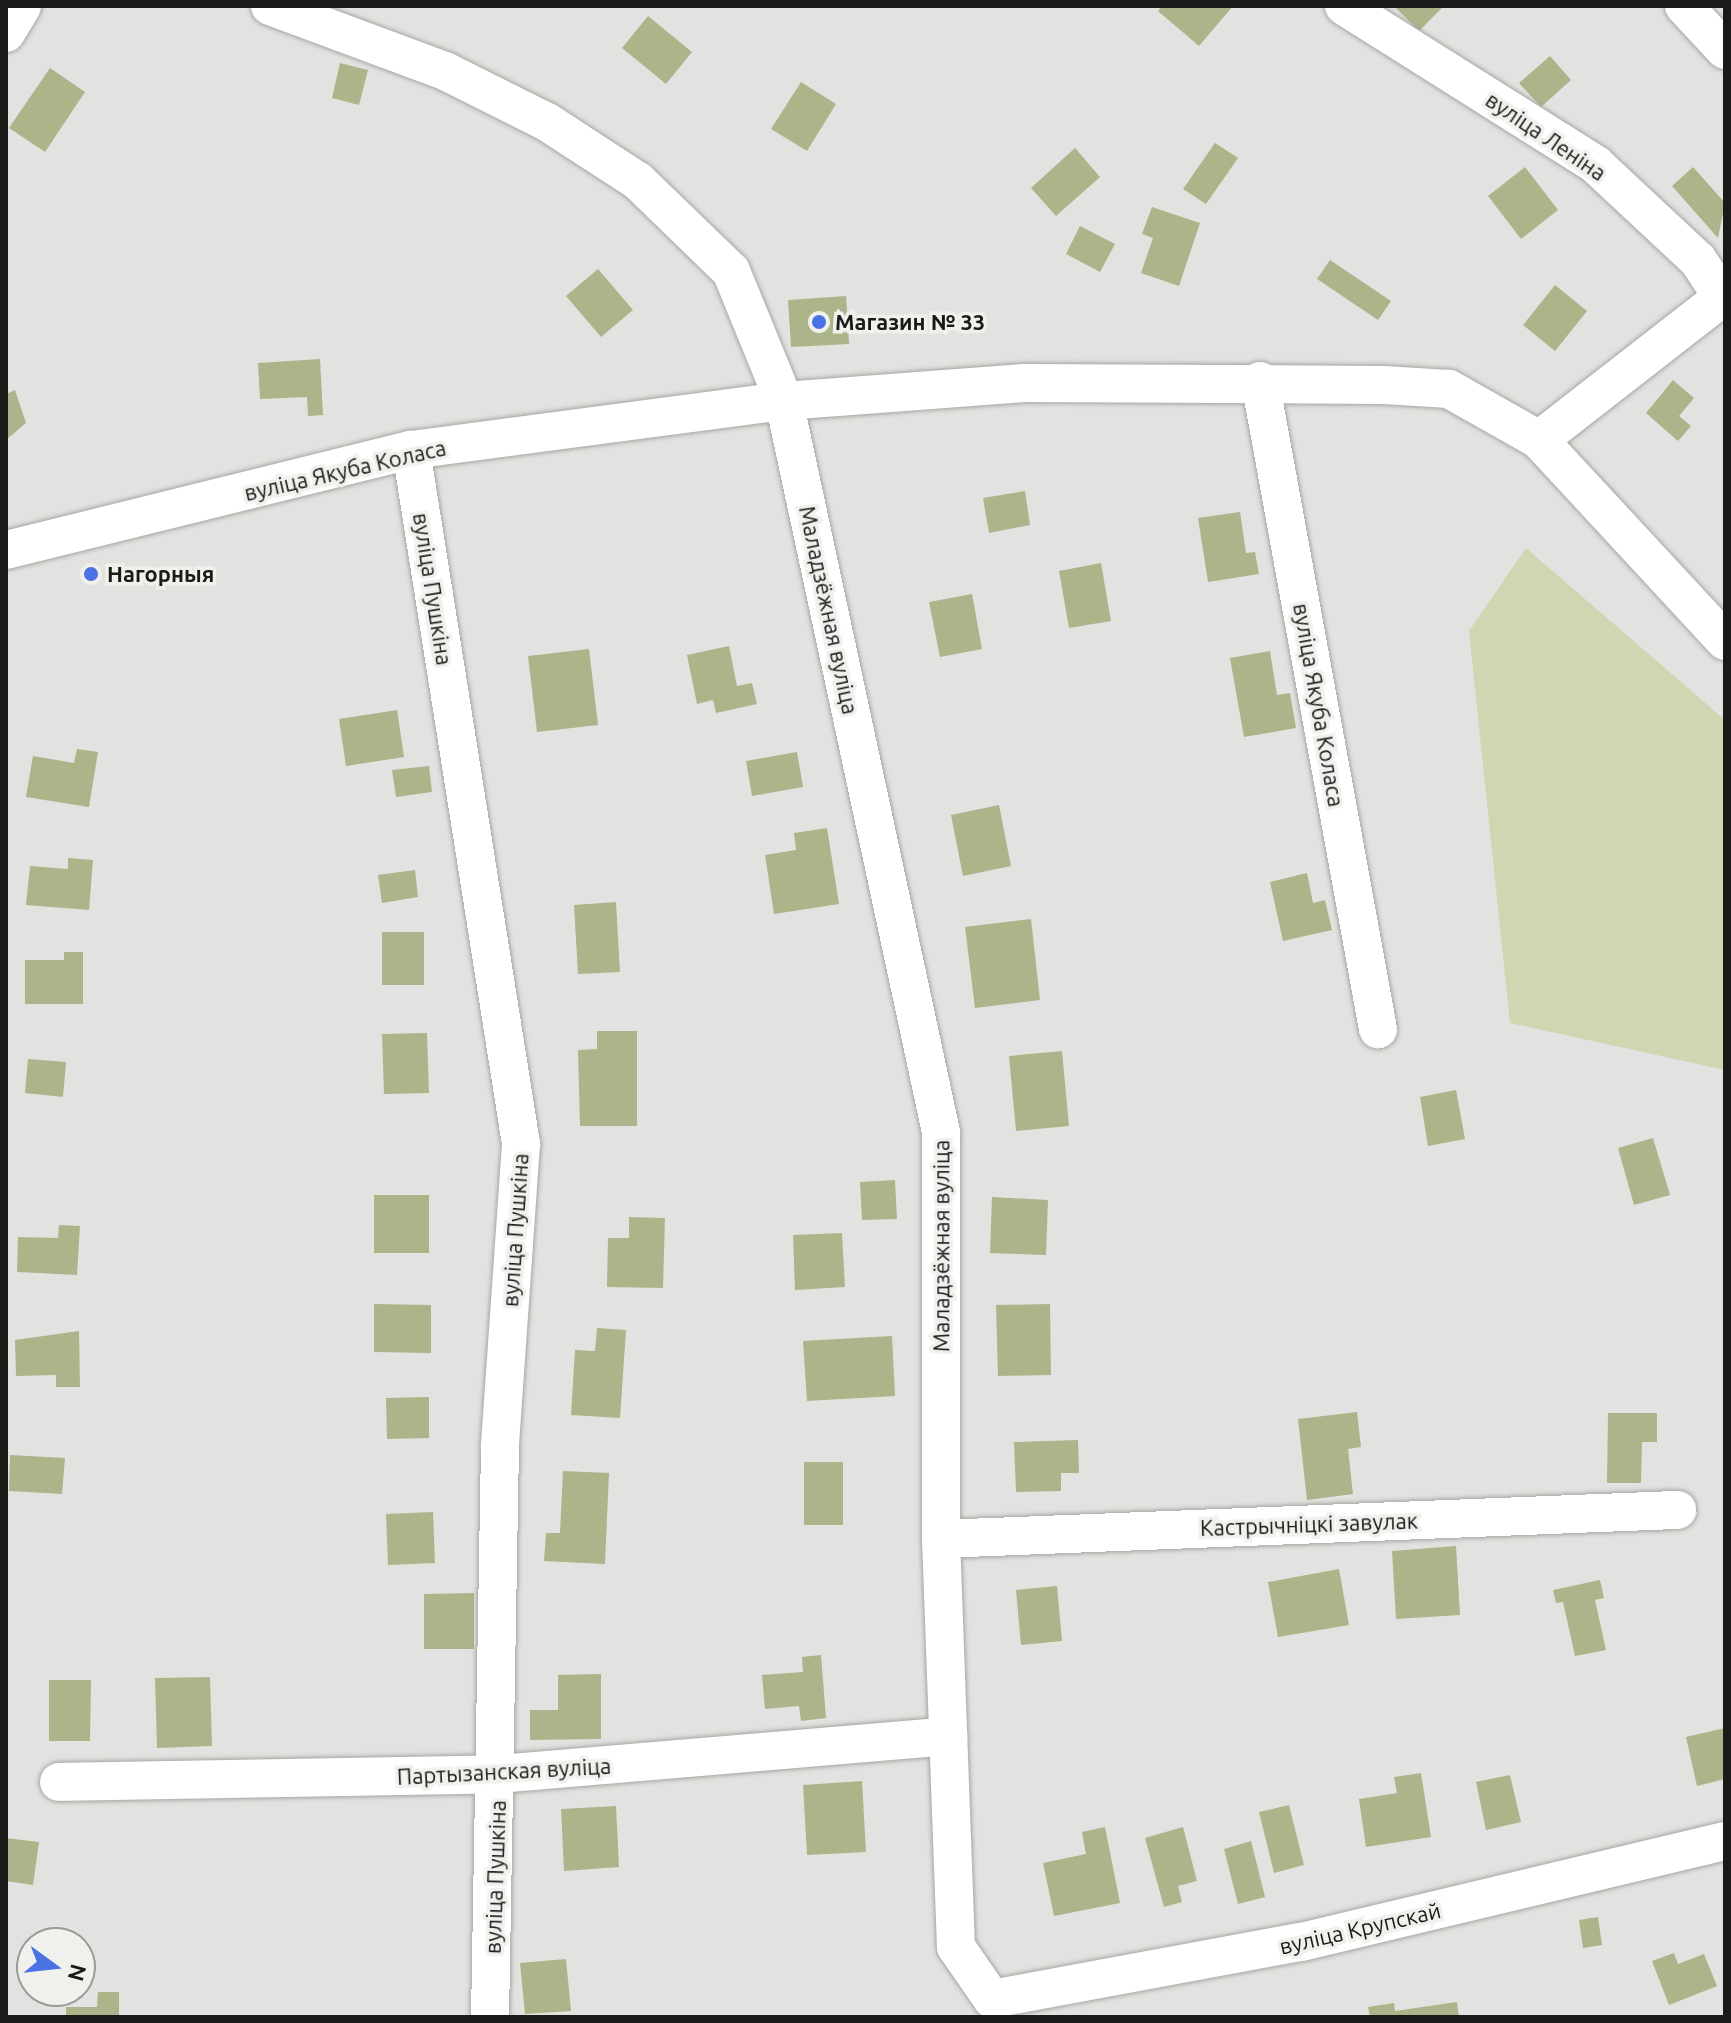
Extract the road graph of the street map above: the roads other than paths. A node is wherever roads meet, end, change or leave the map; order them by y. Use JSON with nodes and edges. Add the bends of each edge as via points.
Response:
{"nodes":[{"id":1,"x":22,"y":6,"type":"edge"},
{"id":2,"x":270,"y":6,"type":"edge"},
{"id":3,"x":1344,"y":6,"type":"edge"},
{"id":4,"x":1684,"y":6,"type":"edge"},
{"id":5,"x":6,"y":33,"type":"edge"},
{"id":6,"x":1725,"y":50,"type":"edge"},
{"id":7,"x":1724,"y":296,"type":"edge"},
{"id":8,"x":1260,"y":381,"type":"junction"},
{"id":9,"x":784,"y":401,"type":"junction"},
{"id":10,"x":1539,"y":440,"type":"junction"},
{"id":11,"x":411,"y":450,"type":"junction"},
{"id":12,"x":6,"y":550,"type":"edge"},
{"id":13,"x":1725,"y":641,"type":"edge"},
{"id":14,"x":1378,"y":1029,"type":"dead end"},
{"id":15,"x":1677,"y":1510,"type":"dead end"},
{"id":16,"x":941,"y":1539,"type":"junction"},
{"id":17,"x":948,"y":1736,"type":"junction"},
{"id":18,"x":498,"y":1774,"type":"junction"},
{"id":19,"x":59,"y":1782,"type":"dead end"},
{"id":20,"x":1725,"y":1841,"type":"edge"},
{"id":21,"x":992,"y":1999,"type":"joint"},
{"id":22,"x":490,"y":2017,"type":"edge"}],
"edges":[{"from":1,"to":5,"type":"street"},
{"from":2,"to":9,"type":"street","via":[[445,71],[547,122],[638,181],[731,271]]},
{"from":3,"to":7,"type":"street","name":"вуліца Леніна","via":[[1596,165],[1698,260]]},
{"from":4,"to":6,"type":"street"},
{"from":7,"to":10,"type":"street","name":"вуліца Леніна"},
{"from":8,"to":9,"type":"street","name":"вуліца Якуба Коласа","via":[[1024,383]]},
{"from":8,"to":10,"type":"street","name":"вуліца Якуба Коласа","via":[[1449,389]]},
{"from":8,"to":14,"type":"street","name":"вуліца Якуба Коласа"},
{"from":9,"to":11,"type":"street","name":"вуліца Якуба Коласа"},
{"from":9,"to":16,"type":"street","name":"Маладзёжная вуліца","via":[[941,1132]]},
{"from":10,"to":13,"type":"street","name":"вуліца Якуба Коласа"},
{"from":11,"to":12,"type":"street","name":"вуліца Якуба Коласа"},
{"from":11,"to":18,"type":"street","name":"вуліца Пушкіна","via":[[521,1144],[500,1446]]},
{"from":15,"to":16,"type":"street","name":"Кастрычніцкі завулак"},
{"from":16,"to":17,"type":"street","name":"Маладзёжная вуліца"},
{"from":17,"to":18,"type":"street","name":"Партызанская вуліца"},
{"from":17,"to":21,"type":"street","name":"Маладзёжная вуліца","via":[[956,1947]]},
{"from":18,"to":19,"type":"street","name":"Партызанская вуліца"},
{"from":18,"to":22,"type":"street","name":"вуліца Пушкіна"},
{"from":20,"to":21,"type":"street","name":"вуліца Крупскай","via":[[1301,1942]]}]}
